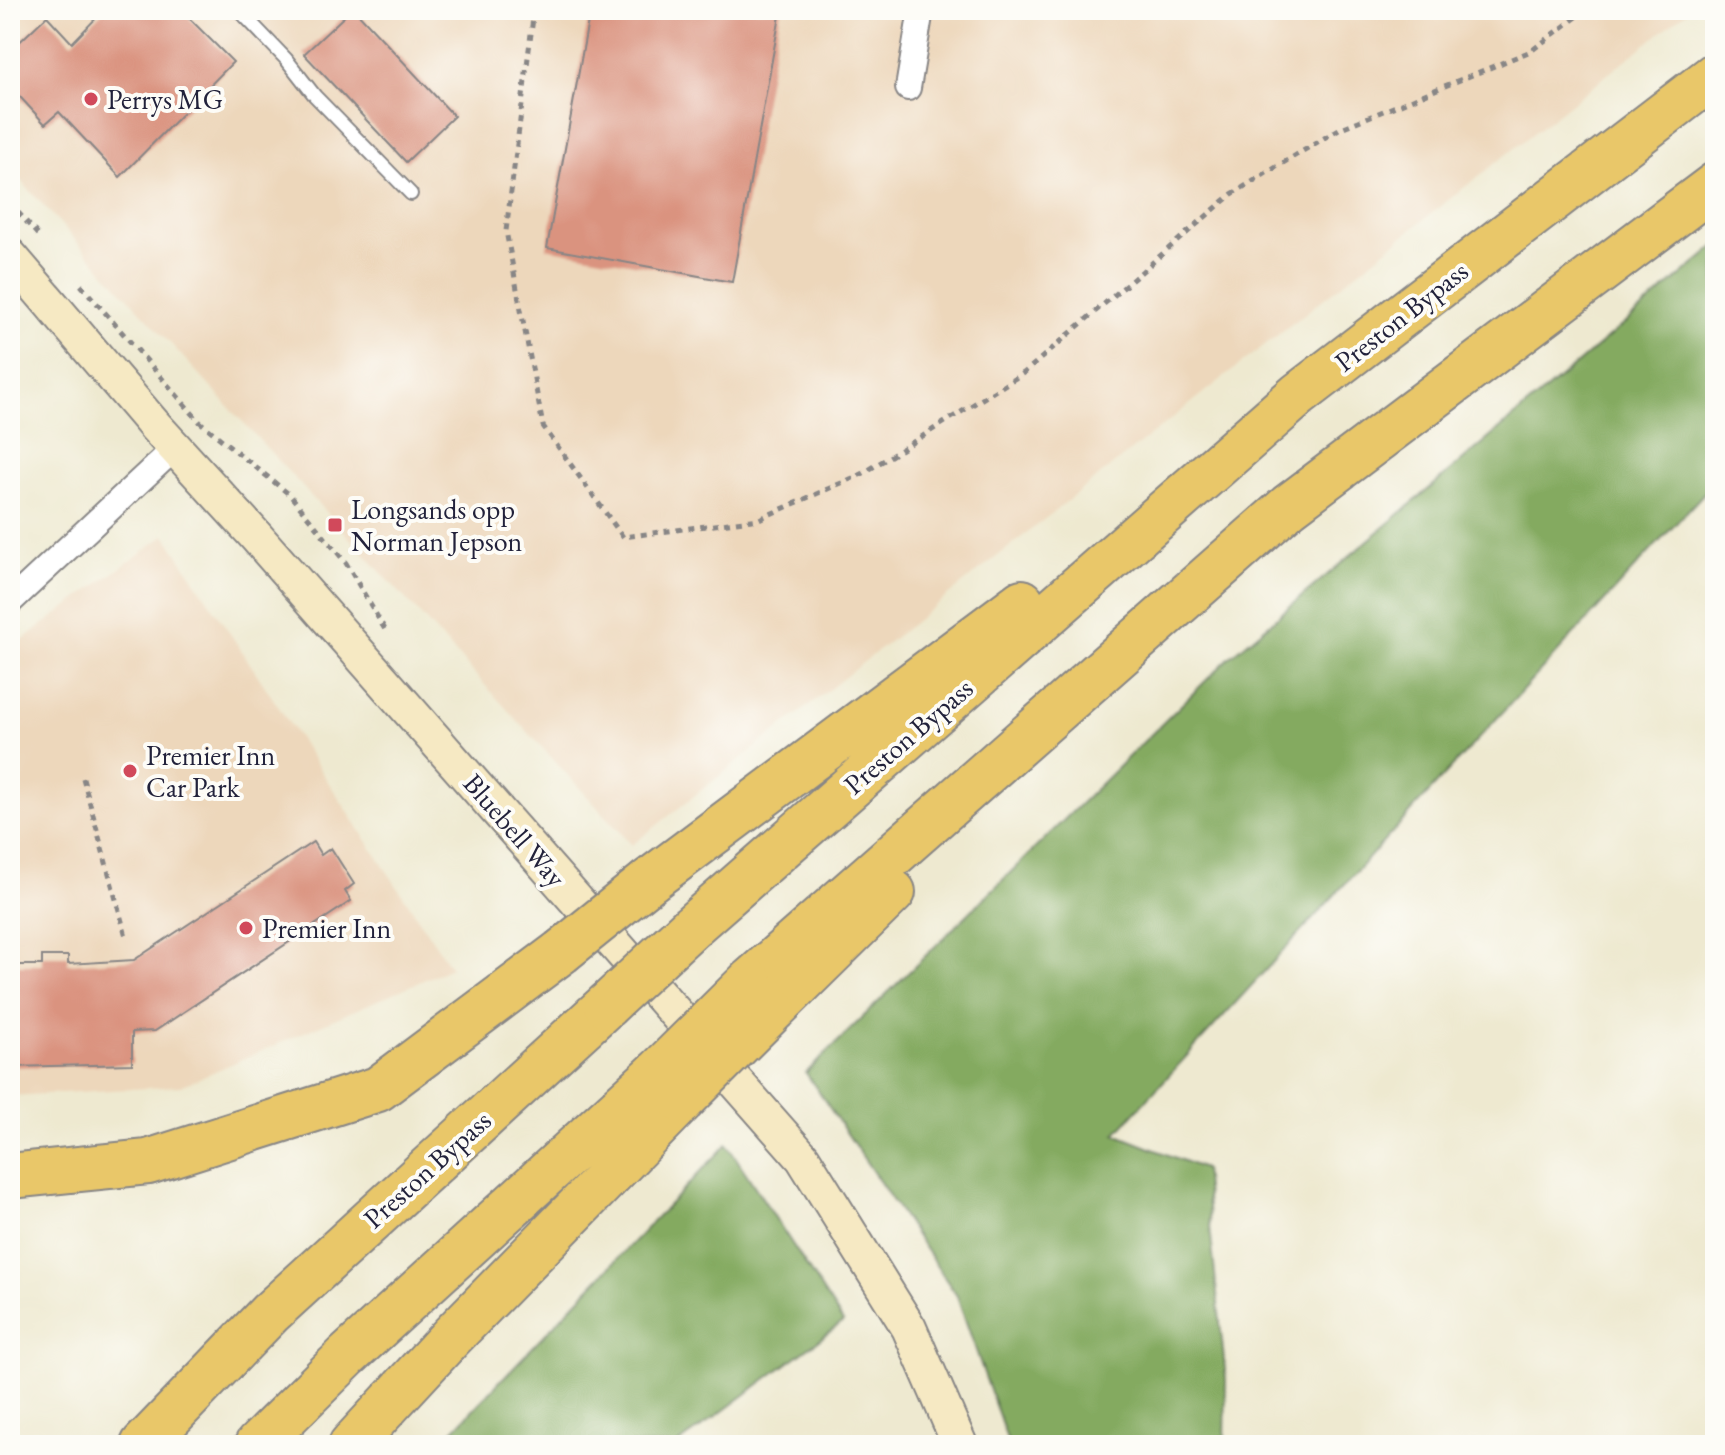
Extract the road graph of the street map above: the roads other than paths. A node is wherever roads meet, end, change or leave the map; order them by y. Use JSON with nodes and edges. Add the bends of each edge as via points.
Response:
{"nodes":[{"id":1,"x":239,"y":10,"type":"edge"},
{"id":2,"x":921,"y":10,"type":"edge"},
{"id":3,"x":1715,"y":75,"type":"edge"},
{"id":4,"x":908,"y":88,"type":"dead end"},
{"id":5,"x":1715,"y":185,"type":"edge"},
{"id":6,"x":411,"y":194,"type":"dead end"},
{"id":7,"x":10,"y":256,"type":"edge"},
{"id":8,"x":1298,"y":395,"type":"junction"},
{"id":9,"x":175,"y":448,"type":"junction"},
{"id":10,"x":10,"y":602,"type":"edge"},
{"id":11,"x":670,"y":1087,"type":"junction"},
{"id":12,"x":10,"y":1176,"type":"edge"},
{"id":13,"x":143,"y":1445,"type":"edge"},
{"id":14,"x":257,"y":1445,"type":"edge"},
{"id":15,"x":351,"y":1445,"type":"edge"},
{"id":16,"x":960,"y":1445,"type":"edge"}],
"edges":[{"from":1,"to":6,"type":"lane"},
{"from":2,"to":4,"type":"street"},
{"from":3,"to":8,"type":"highway","name":"Preston Bypass"},
{"from":5,"to":11,"type":"highway","bridge":true,"via":[[1289,506],[762,995]]},
{"from":7,"to":9,"type":"main road","name":"Bluebell Way"},
{"from":8,"to":12,"type":"highway","bridge":true,"via":[[378,1089],[148,1162]]},
{"from":8,"to":13,"type":"highway","name":"Preston Bypass","bridge":true,"via":[[692,926],[270,1313]]},
{"from":9,"to":10,"type":"street"},
{"from":9,"to":16,"type":"main road","name":"Bluebell Way","via":[[803,1158],[909,1328]]},
{"from":11,"to":14,"type":"highway","via":[[358,1346]]},
{"from":11,"to":15,"type":"highway"}]}
